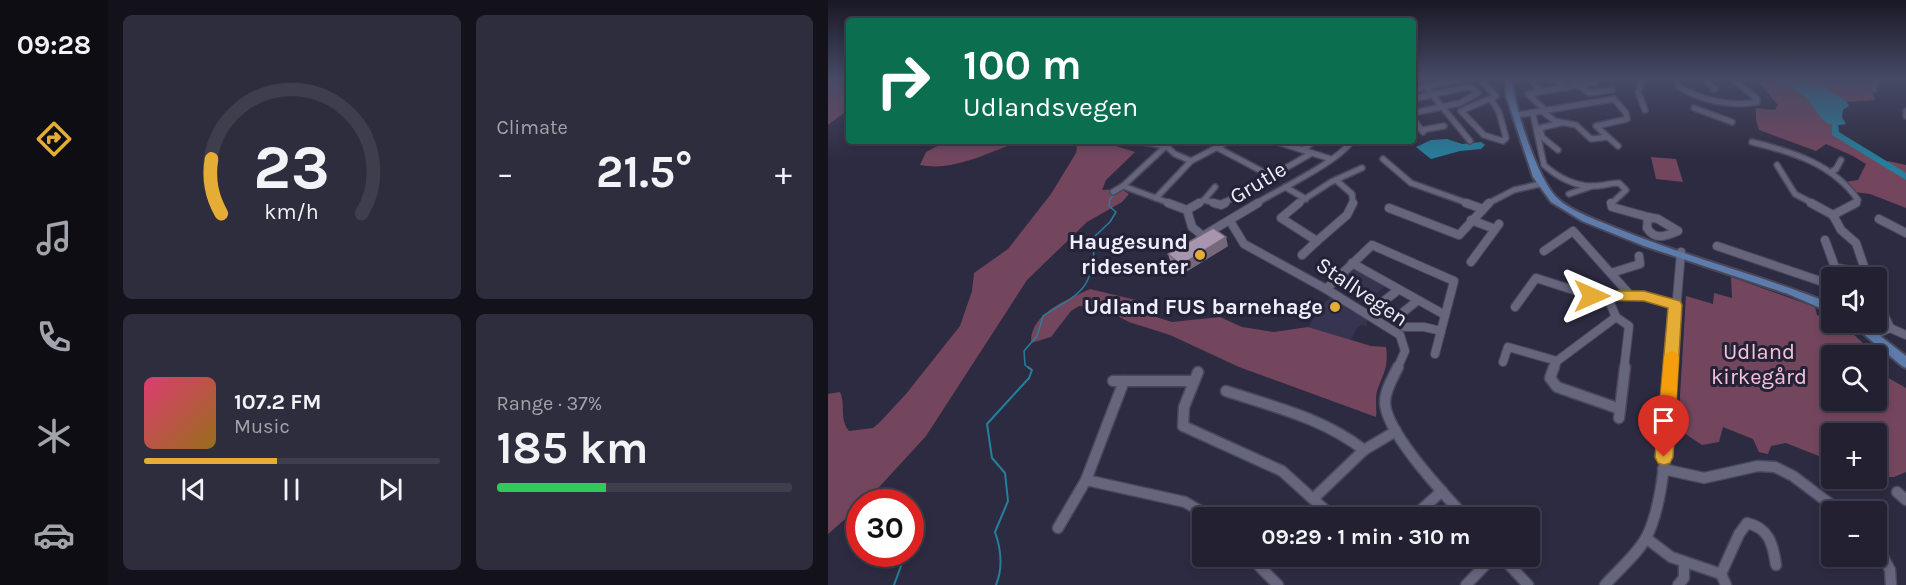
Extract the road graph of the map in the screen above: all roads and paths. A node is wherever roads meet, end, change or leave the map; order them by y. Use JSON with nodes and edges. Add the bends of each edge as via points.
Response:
{"nodes":[{"id":1,"x":1444,"y":106,"type":"edge"},
{"id":2,"x":1473,"y":106,"type":"edge"},
{"id":3,"x":1496,"y":106,"type":"edge"},
{"id":4,"x":1514,"y":106,"type":"edge"},
{"id":5,"x":1515,"y":106,"type":"edge"},
{"id":6,"x":1540,"y":106,"type":"edge"},
{"id":7,"x":1568,"y":106,"type":"edge"},
{"id":8,"x":1620,"y":106,"type":"edge"},
{"id":9,"x":1644,"y":106,"type":"edge"},
{"id":10,"x":1714,"y":106,"type":"edge"},
{"id":11,"x":1749,"y":106,"type":"edge"},
{"id":12,"x":1441,"y":107,"type":"junction"},
{"id":13,"x":1694,"y":108,"type":"dead end"},
{"id":14,"x":1645,"y":110,"type":"dead end"},
{"id":15,"x":1545,"y":111,"type":"junction"},
{"id":16,"x":1749,"y":111,"type":"dead end"},
{"id":17,"x":1906,"y":111,"type":"edge"},
{"id":18,"x":1416,"y":112,"type":"edge"},
{"id":19,"x":1516,"y":113,"type":"junction"},
{"id":20,"x":1533,"y":114,"type":"junction"},
{"id":21,"x":1711,"y":114,"type":"junction"},
{"id":22,"x":1906,"y":116,"type":"edge"},
{"id":23,"x":1562,"y":122,"type":"junction"},
{"id":24,"x":1732,"y":122,"type":"dead end"},
{"id":25,"x":1416,"y":123,"type":"edge"},
{"id":26,"x":1444,"y":126,"type":"dead end"},
{"id":27,"x":1608,"y":138,"type":"junction"},
{"id":28,"x":1470,"y":141,"type":"dead end"},
{"id":29,"x":1752,"y":142,"type":"dead end"},
{"id":30,"x":1154,"y":144,"type":"edge"},
{"id":31,"x":1222,"y":144,"type":"edge"},
{"id":32,"x":1276,"y":144,"type":"edge"},
{"id":33,"x":1284,"y":144,"type":"edge"},
{"id":34,"x":1310,"y":144,"type":"edge"},
{"id":35,"x":1350,"y":144,"type":"edge"},
{"id":36,"x":1166,"y":146,"type":"junction"},
{"id":37,"x":1618,"y":146,"type":"dead end"},
{"id":38,"x":1216,"y":147,"type":"junction"},
{"id":39,"x":1273,"y":150,"type":"dead end"},
{"id":40,"x":1303,"y":150,"type":"junction"},
{"id":41,"x":1558,"y":150,"type":"dead end"},
{"id":42,"x":1312,"y":153,"type":"junction"},
{"id":43,"x":1331,"y":159,"type":"junction"},
{"id":44,"x":1383,"y":159,"type":"dead end"},
{"id":45,"x":1841,"y":160,"type":"dead end"},
{"id":46,"x":1191,"y":161,"type":"junction"},
{"id":47,"x":1777,"y":165,"type":"dead end"},
{"id":48,"x":1362,"y":168,"type":"dead end"},
{"id":49,"x":1831,"y":172,"type":"junction"},
{"id":50,"x":1271,"y":176,"type":"junction"},
{"id":51,"x":1336,"y":180,"type":"junction"},
{"id":52,"x":1540,"y":184,"type":"junction"},
{"id":53,"x":1124,"y":186,"type":"junction"},
{"id":54,"x":1594,"y":186,"type":"junction"},
{"id":55,"x":1215,"y":187,"type":"dead end"},
{"id":56,"x":1285,"y":188,"type":"junction"},
{"id":57,"x":1113,"y":192,"type":"dead end"},
{"id":58,"x":1569,"y":194,"type":"dead end"},
{"id":59,"x":1156,"y":198,"type":"junction"},
{"id":60,"x":1306,"y":199,"type":"junction"},
{"id":61,"x":1204,"y":200,"type":"junction"},
{"id":62,"x":1389,"y":208,"type":"dead end"},
{"id":63,"x":1480,"y":208,"type":"junction"},
{"id":64,"x":1187,"y":210,"type":"junction"},
{"id":65,"x":1833,"y":215,"type":"junction"},
{"id":66,"x":1648,"y":217,"type":"dead end"},
{"id":67,"x":1879,"y":219,"type":"dead end"},
{"id":68,"x":1471,"y":220,"type":"junction"},
{"id":69,"x":1230,"y":221,"type":"junction"},
{"id":70,"x":1904,"y":230,"type":"edge"},
{"id":71,"x":1203,"y":236,"type":"junction"},
{"id":72,"x":1825,"y":240,"type":"dead end"},
{"id":73,"x":1195,"y":241,"type":"edge"},
{"id":74,"x":1317,"y":241,"type":"junction"},
{"id":75,"x":1717,"y":246,"type":"dead end"},
{"id":76,"x":1544,"y":251,"type":"dead end"},
{"id":77,"x":1681,"y":254,"type":"junction"},
{"id":78,"x":1302,"y":255,"type":"dead end"},
{"id":79,"x":1639,"y":256,"type":"dead end"},
{"id":80,"x":1471,"y":262,"type":"dead end"},
{"id":81,"x":1352,"y":263,"type":"junction"},
{"id":82,"x":1836,"y":267,"type":"edge"},
{"id":83,"x":1864,"y":267,"type":"edge"},
{"id":84,"x":1611,"y":273,"type":"junction"},
{"id":85,"x":1821,"y":281,"type":"edge"},
{"id":86,"x":1326,"y":288,"type":"junction"},
{"id":87,"x":1398,"y":290,"type":"junction"},
{"id":88,"x":1630,"y":295,"type":"junction"},
{"id":89,"x":1608,"y":298,"type":"junction"},
{"id":90,"x":1384,"y":301,"type":"dead end"},
{"id":91,"x":1417,"y":301,"type":"junction"},
{"id":92,"x":1821,"y":304,"type":"edge"},
{"id":93,"x":1675,"y":305,"type":"junction"},
{"id":94,"x":1515,"y":308,"type":"dead end"},
{"id":95,"x":1402,"y":313,"type":"dead end"},
{"id":96,"x":1445,"y":315,"type":"junction"},
{"id":97,"x":1616,"y":317,"type":"junction"},
{"id":98,"x":1887,"y":321,"type":"edge"},
{"id":99,"x":1404,"y":327,"type":"dead end"},
{"id":100,"x":1890,"y":328,"type":"junction"},
{"id":101,"x":1441,"y":331,"type":"junction"},
{"id":102,"x":1868,"y":333,"type":"edge"},
{"id":103,"x":1906,"y":335,"type":"edge"},
{"id":104,"x":1872,"y":336,"type":"junction"},
{"id":105,"x":1435,"y":354,"type":"dead end"},
{"id":106,"x":1557,"y":361,"type":"junction"},
{"id":107,"x":1503,"y":362,"type":"dead end"},
{"id":108,"x":1906,"y":363,"type":"edge"},
{"id":109,"x":1198,"y":372,"type":"dead end"},
{"id":110,"x":1113,"y":381,"type":"dead end"},
{"id":111,"x":1124,"y":381,"type":"junction"},
{"id":112,"x":1192,"y":381,"type":"junction"},
{"id":113,"x":1226,"y":391,"type":"dead end"},
{"id":114,"x":1396,"y":431,"type":"junction"},
{"id":115,"x":1365,"y":450,"type":"junction"},
{"id":116,"x":1663,"y":469,"type":"junction"},
{"id":117,"x":1086,"y":480,"type":"junction"},
{"id":118,"x":1442,"y":491,"type":"junction"},
{"id":119,"x":1897,"y":492,"type":"dead end"},
{"id":120,"x":1314,"y":498,"type":"junction"},
{"id":121,"x":1906,"y":500,"type":"edge"},
{"id":122,"x":1826,"y":501,"type":"edge"},
{"id":123,"x":1193,"y":507,"type":"edge"},
{"id":124,"x":1323,"y":507,"type":"edge"},
{"id":125,"x":1424,"y":507,"type":"edge"},
{"id":126,"x":1456,"y":507,"type":"edge"},
{"id":127,"x":1058,"y":528,"type":"dead end"},
{"id":128,"x":1646,"y":538,"type":"junction"},
{"id":129,"x":1684,"y":562,"type":"junction"},
{"id":130,"x":1887,"y":562,"type":"edge"},
{"id":131,"x":1776,"y":565,"type":"dead end"},
{"id":132,"x":1260,"y":567,"type":"edge"},
{"id":133,"x":1483,"y":567,"type":"edge"},
{"id":134,"x":1511,"y":567,"type":"edge"},
{"id":135,"x":1724,"y":579,"type":"edge"},
{"id":136,"x":1896,"y":584,"type":"edge"},
{"id":137,"x":1278,"y":585,"type":"edge"},
{"id":138,"x":1466,"y":585,"type":"edge"},
{"id":139,"x":1528,"y":585,"type":"edge"},
{"id":140,"x":1605,"y":585,"type":"edge"},
{"id":141,"x":1678,"y":585,"type":"edge"}],
"edges":[{"from":1,"to":12,"type":"street"},
{"from":2,"to":3,"type":"street","via":[[1461,111],[1483,136],[1502,144],[1506,138]]},
{"from":4,"to":19,"type":"main road"},
{"from":5,"to":19,"type":"main road"},
{"from":6,"to":15,"type":"street"},
{"from":7,"to":15,"type":"street"},
{"from":8,"to":27,"type":"street","via":[[1627,117],[1624,121],[1596,125]]},
{"from":9,"to":14,"type":"street"},
{"from":10,"to":21,"type":"street"},
{"from":11,"to":16,"type":"street"},
{"from":12,"to":18,"type":"street"},
{"from":12,"to":28,"type":"street"},
{"from":13,"to":21,"type":"street"},
{"from":15,"to":20,"type":"street"},
{"from":15,"to":23,"type":"street"},
{"from":17,"to":22,"type":"street"},
{"from":19,"to":20,"type":"street"},
{"from":19,"to":52,"type":"main road"},
{"from":20,"to":54,"type":"street","via":[[1544,165],[1566,180]]},
{"from":21,"to":24,"type":"street"},
{"from":23,"to":27,"type":"street","via":[[1576,125],[1591,138]]},
{"from":23,"to":41,"type":"street","via":[[1540,128],[1542,137]]},
{"from":25,"to":26,"type":"street","via":[[1423,131]]},
{"from":27,"to":37,"type":"street"},
{"from":29,"to":49,"type":"street","via":[[1805,158]]},
{"from":30,"to":36,"type":"street"},
{"from":31,"to":38,"type":"street"},
{"from":32,"to":39,"type":"street"},
{"from":33,"to":40,"type":"street"},
{"from":34,"to":40,"type":"street"},
{"from":35,"to":43,"type":"street","name":"Grutle"},
{"from":36,"to":46,"type":"street"},
{"from":36,"to":53,"type":"street"},
{"from":38,"to":46,"type":"street"},
{"from":38,"to":50,"type":"street"},
{"from":40,"to":42,"type":"street"},
{"from":42,"to":43,"type":"street"},
{"from":42,"to":50,"type":"street"},
{"from":43,"to":56,"type":"street","name":"Grutle"},
{"from":44,"to":63,"type":"street","via":[[1411,183]]},
{"from":45,"to":49,"type":"street"},
{"from":46,"to":59,"type":"street"},
{"from":47,"to":65,"type":"street","via":[[1795,194]]},
{"from":48,"to":51,"type":"street"},
{"from":49,"to":65,"type":"street","via":[[1858,200]]},
{"from":50,"to":61,"type":"street","via":[[1221,205]]},
{"from":51,"to":60,"type":"street"},
{"from":51,"to":74,"type":"street","via":[[1352,194],[1353,206]]},
{"from":52,"to":63,"type":"street","via":[[1510,190]]},
{"from":52,"to":77,"type":"main road","via":[[1567,210]]},
{"from":53,"to":57,"type":"street"},
{"from":53,"to":59,"type":"street"},
{"from":54,"to":58,"type":"street"},
{"from":54,"to":66,"type":"street","via":[[1619,183],[1626,190],[1611,207]]},
{"from":55,"to":61,"type":"street"},
{"from":56,"to":60,"type":"street"},
{"from":56,"to":69,"type":"street","name":"Grutle"},
{"from":59,"to":64,"type":"street"},
{"from":60,"to":74,"type":"street","via":[[1280,217]]},
{"from":61,"to":64,"type":"street"},
{"from":62,"to":68,"type":"street","via":[[1459,235]]},
{"from":63,"to":68,"type":"street"},
{"from":64,"to":71,"type":"street","via":[[1192,227]]},
{"from":65,"to":83,"type":"street","via":[[1841,230],[1856,243]]},
{"from":67,"to":70,"type":"street"},
{"from":68,"to":80,"type":"street","via":[[1497,226]]},
{"from":69,"to":71,"type":"street","name":"Grutle"},
{"from":69,"to":86,"type":"street","name":"Stallvegen","via":[[1241,246]]},
{"from":71,"to":73,"type":"street","name":"Grutle"},
{"from":72,"to":82,"type":"street"},
{"from":74,"to":78,"type":"street"},
{"from":75,"to":85,"type":"street"},
{"from":76,"to":84,"type":"street","via":[[1573,231]]},
{"from":77,"to":92,"type":"main road"},
{"from":77,"to":93,"type":"street"},
{"from":79,"to":84,"type":"street","via":[[1640,264]]},
{"from":81,"to":86,"type":"street"},
{"from":81,"to":87,"type":"street"},
{"from":81,"to":96,"type":"street","via":[[1372,245],[1454,280]]},
{"from":84,"to":88,"type":"street"},
{"from":86,"to":114,"type":"street","name":"Stallvegen","via":[[1403,340],[1405,351],[1386,402]]},
{"from":87,"to":90,"type":"street"},
{"from":87,"to":91,"type":"street"},
{"from":88,"to":89,"type":"street"},
{"from":88,"to":93,"type":"street"},
{"from":89,"to":94,"type":"street","via":[[1536,278]]},
{"from":89,"to":97,"type":"street"},
{"from":91,"to":95,"type":"street"},
{"from":91,"to":96,"type":"street"},
{"from":93,"to":116,"type":"street"},
{"from":96,"to":101,"type":"street"},
{"from":97,"to":106,"type":"street"},
{"from":97,"to":106,"type":"street","via":[[1629,326],[1620,414],[1557,387],[1550,378]]},
{"from":98,"to":100,"type":"street"},
{"from":99,"to":101,"type":"street"},
{"from":100,"to":103,"type":"street"},
{"from":100,"to":104,"type":"street"},
{"from":101,"to":105,"type":"street"},
{"from":102,"to":104,"type":"main road"},
{"from":104,"to":108,"type":"main road"},
{"from":106,"to":107,"type":"street","via":[[1508,347]]},
{"from":109,"to":112,"type":"street"},
{"from":110,"to":111,"type":"street"},
{"from":111,"to":112,"type":"street"},
{"from":111,"to":117,"type":"street"},
{"from":112,"to":120,"type":"street","via":[[1183,426],[1275,467]]},
{"from":113,"to":115,"type":"street","via":[[1319,423]]},
{"from":114,"to":115,"type":"street"},
{"from":114,"to":118,"type":"street","name":"Stallvegen"},
{"from":115,"to":120,"type":"street"},
{"from":116,"to":122,"type":"street","via":[[1704,478],[1758,466],[1775,467]]},
{"from":116,"to":128,"type":"street","via":[[1654,519]]},
{"from":117,"to":123,"type":"street"},
{"from":117,"to":127,"type":"street"},
{"from":118,"to":125,"type":"street"},
{"from":118,"to":126,"type":"street","name":"Stallvegen"},
{"from":119,"to":121,"type":"street"},
{"from":120,"to":124,"type":"street"},
{"from":128,"to":129,"type":"street","via":[[1658,551]]},
{"from":128,"to":140,"type":"street"},
{"from":129,"to":135,"type":"street"},
{"from":129,"to":141,"type":"street","via":[[1684,578]]},
{"from":130,"to":136,"type":"street"},
{"from":131,"to":135,"type":"street","via":[[1771,538],[1763,528],[1748,523],[1741,529]]},
{"from":132,"to":137,"type":"street"},
{"from":133,"to":138,"type":"street"},
{"from":134,"to":139,"type":"street"}]}
